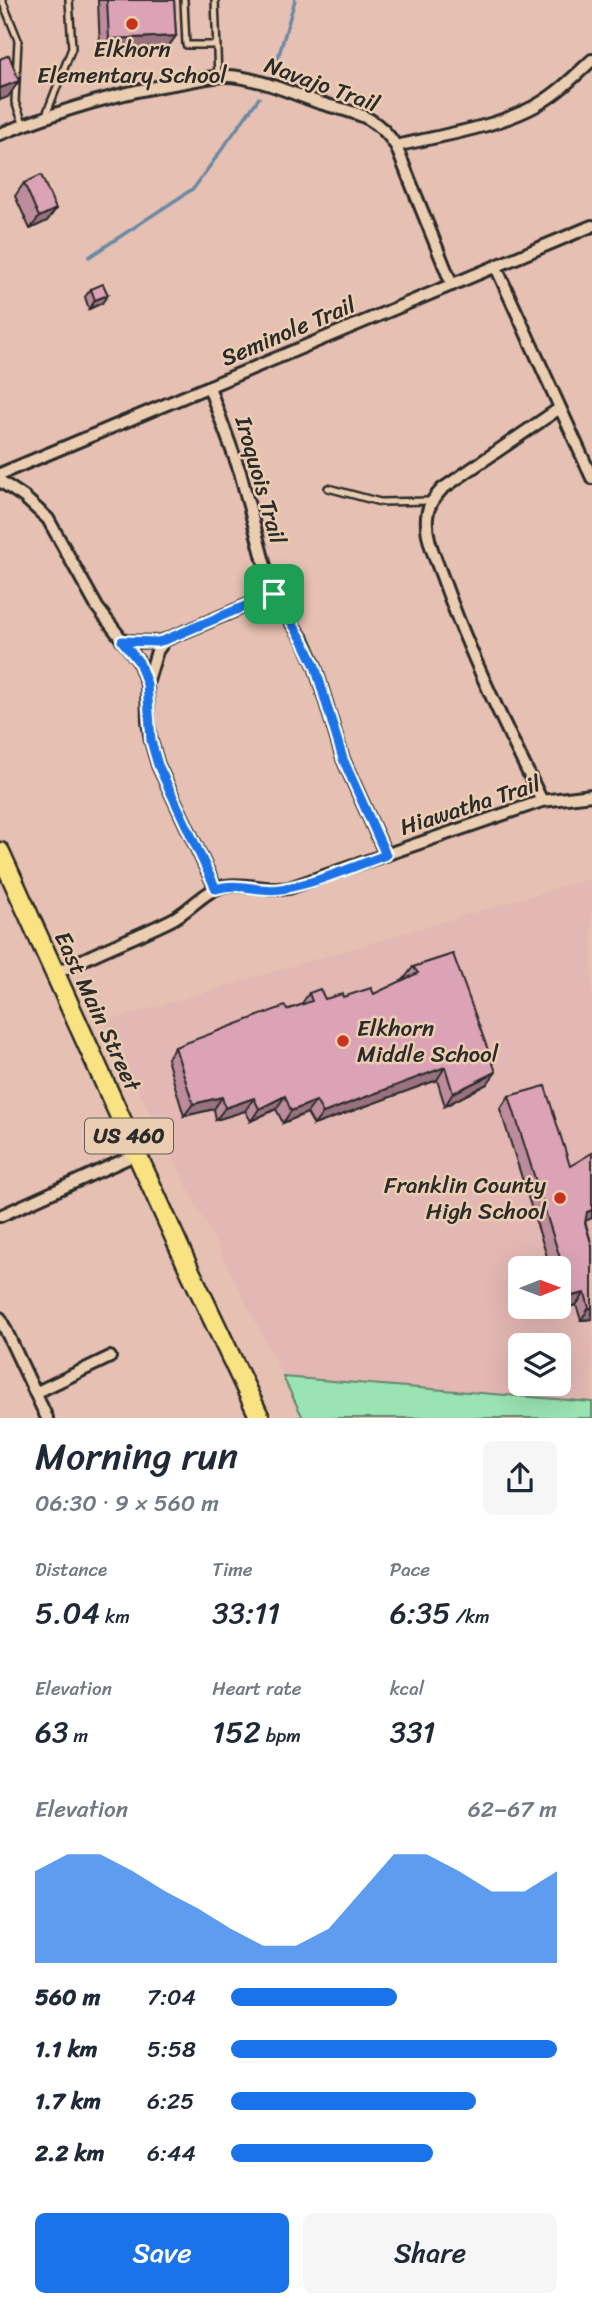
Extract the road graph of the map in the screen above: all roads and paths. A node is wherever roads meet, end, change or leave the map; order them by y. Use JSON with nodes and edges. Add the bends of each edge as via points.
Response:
{"nodes":[{"id":1,"x":2,"y":0,"type":"edge"},
{"id":2,"x":69,"y":0,"type":"edge"},
{"id":3,"x":184,"y":0,"type":"edge"},
{"id":4,"x":215,"y":0,"type":"edge"},
{"id":5,"x":217,"y":45,"type":"junction"},
{"id":6,"x":592,"y":60,"type":"edge"},
{"id":7,"x":218,"y":76,"type":"junction"},
{"id":8,"x":46,"y":115,"type":"junction"},
{"id":9,"x":24,"y":125,"type":"junction"},
{"id":10,"x":0,"y":134,"type":"edge"},
{"id":11,"x":396,"y":146,"type":"junction"},
{"id":12,"x":592,"y":226,"type":"edge"},
{"id":13,"x":496,"y":267,"type":"junction"},
{"id":14,"x":452,"y":285,"type":"junction"},
{"id":15,"x":209,"y":387,"type":"junction"},
{"id":16,"x":560,"y":408,"type":"junction"},
{"id":17,"x":0,"y":474,"type":"edge"},
{"id":18,"x":592,"y":478,"type":"edge"},
{"id":19,"x":0,"y":481,"type":"edge"},
{"id":20,"x":328,"y":488,"type":"dead end"},
{"id":21,"x":431,"y":501,"type":"junction"},
{"id":22,"x":274,"y":594,"type":"junction"},
{"id":23,"x":165,"y":640,"type":"junction"},
{"id":24,"x":122,"y":641,"type":"junction"},
{"id":25,"x":147,"y":684,"type":"junction"},
{"id":26,"x":592,"y":795,"type":"edge"},
{"id":27,"x":542,"y":800,"type":"junction"},
{"id":28,"x":0,"y":852,"type":"edge"},
{"id":29,"x":386,"y":855,"type":"junction"},
{"id":30,"x":5,"y":881,"type":"edge"},
{"id":31,"x":216,"y":889,"type":"junction"},
{"id":32,"x":55,"y":974,"type":"junction"},
{"id":33,"x":137,"y":1154,"type":"junction"},
{"id":34,"x":0,"y":1216,"type":"edge"},
{"id":35,"x":0,"y":1318,"type":"edge"},
{"id":36,"x":110,"y":1357,"type":"dead end"},
{"id":37,"x":35,"y":1393,"type":"junction"},
{"id":38,"x":47,"y":1418,"type":"edge"},
{"id":39,"x":260,"y":1418,"type":"edge"}],
"edges":[{"from":1,"to":9,"type":"lane","via":[[18,40],[15,102]]},
{"from":2,"to":8,"type":"lane","via":[[72,48]]},
{"from":3,"to":5,"type":"lane","via":[[186,45]]},
{"from":4,"to":5,"type":"lane"},
{"from":5,"to":7,"type":"lane"},
{"from":6,"to":11,"type":"street","via":[[537,105],[496,121]]},
{"from":7,"to":8,"type":"street","name":"Navajo Trail","via":[[106,97]]},
{"from":7,"to":11,"type":"street","name":"Navajo Trail","via":[[257,82],[368,118],[386,130]]},
{"from":8,"to":9,"type":"street","name":"Navajo Trail"},
{"from":9,"to":10,"type":"street","name":"Navajo Trail"},
{"from":11,"to":14,"type":"street","name":"Navajo Trail"},
{"from":12,"to":13,"type":"street","name":"Seminole Trail"},
{"from":13,"to":14,"type":"street","name":"Seminole Trail"},
{"from":13,"to":16,"type":"street"},
{"from":14,"to":15,"type":"street","name":"Seminole Trail"},
{"from":15,"to":17,"type":"street","name":"Seminole Trail"},
{"from":15,"to":22,"type":"street","name":"Iroquois Trail","via":[[240,472]]},
{"from":16,"to":18,"type":"street"},
{"from":16,"to":21,"type":"street"},
{"from":19,"to":24,"type":"street","via":[[48,519],[97,607]]},
{"from":20,"to":21,"type":"lane","via":[[380,502]]},
{"from":21,"to":27,"type":"street","via":[[429,540],[456,617]]},
{"from":22,"to":23,"type":"street"},
{"from":22,"to":29,"type":"street","name":"Iroquois Trail","via":[[315,666],[343,759]]},
{"from":23,"to":24,"type":"street"},
{"from":23,"to":25,"type":"street"},
{"from":24,"to":25,"type":"street","via":[[139,662]]},
{"from":25,"to":31,"type":"street","via":[[149,731],[158,765]]},
{"from":26,"to":27,"type":"street","name":"Hiawatha Trail"},
{"from":27,"to":29,"type":"street","name":"Hiawatha Trail"},
{"from":28,"to":30,"type":"main road","name":"East Main Street","number":"US 460"},
{"from":29,"to":31,"type":"street","name":"Hiawatha Trail","via":[[282,889],[232,885]]},
{"from":30,"to":32,"type":"main road","name":"East Main Street","number":"US 460"},
{"from":31,"to":32,"type":"street","via":[[173,919]]},
{"from":32,"to":33,"type":"main road","name":"East Main Street","number":"US 460"},
{"from":33,"to":34,"type":"street"},
{"from":33,"to":39,"type":"main road","name":"East Main Street","number":"US 460"},
{"from":35,"to":37,"type":"street"},
{"from":36,"to":37,"type":"street"},
{"from":37,"to":38,"type":"street"}]}
